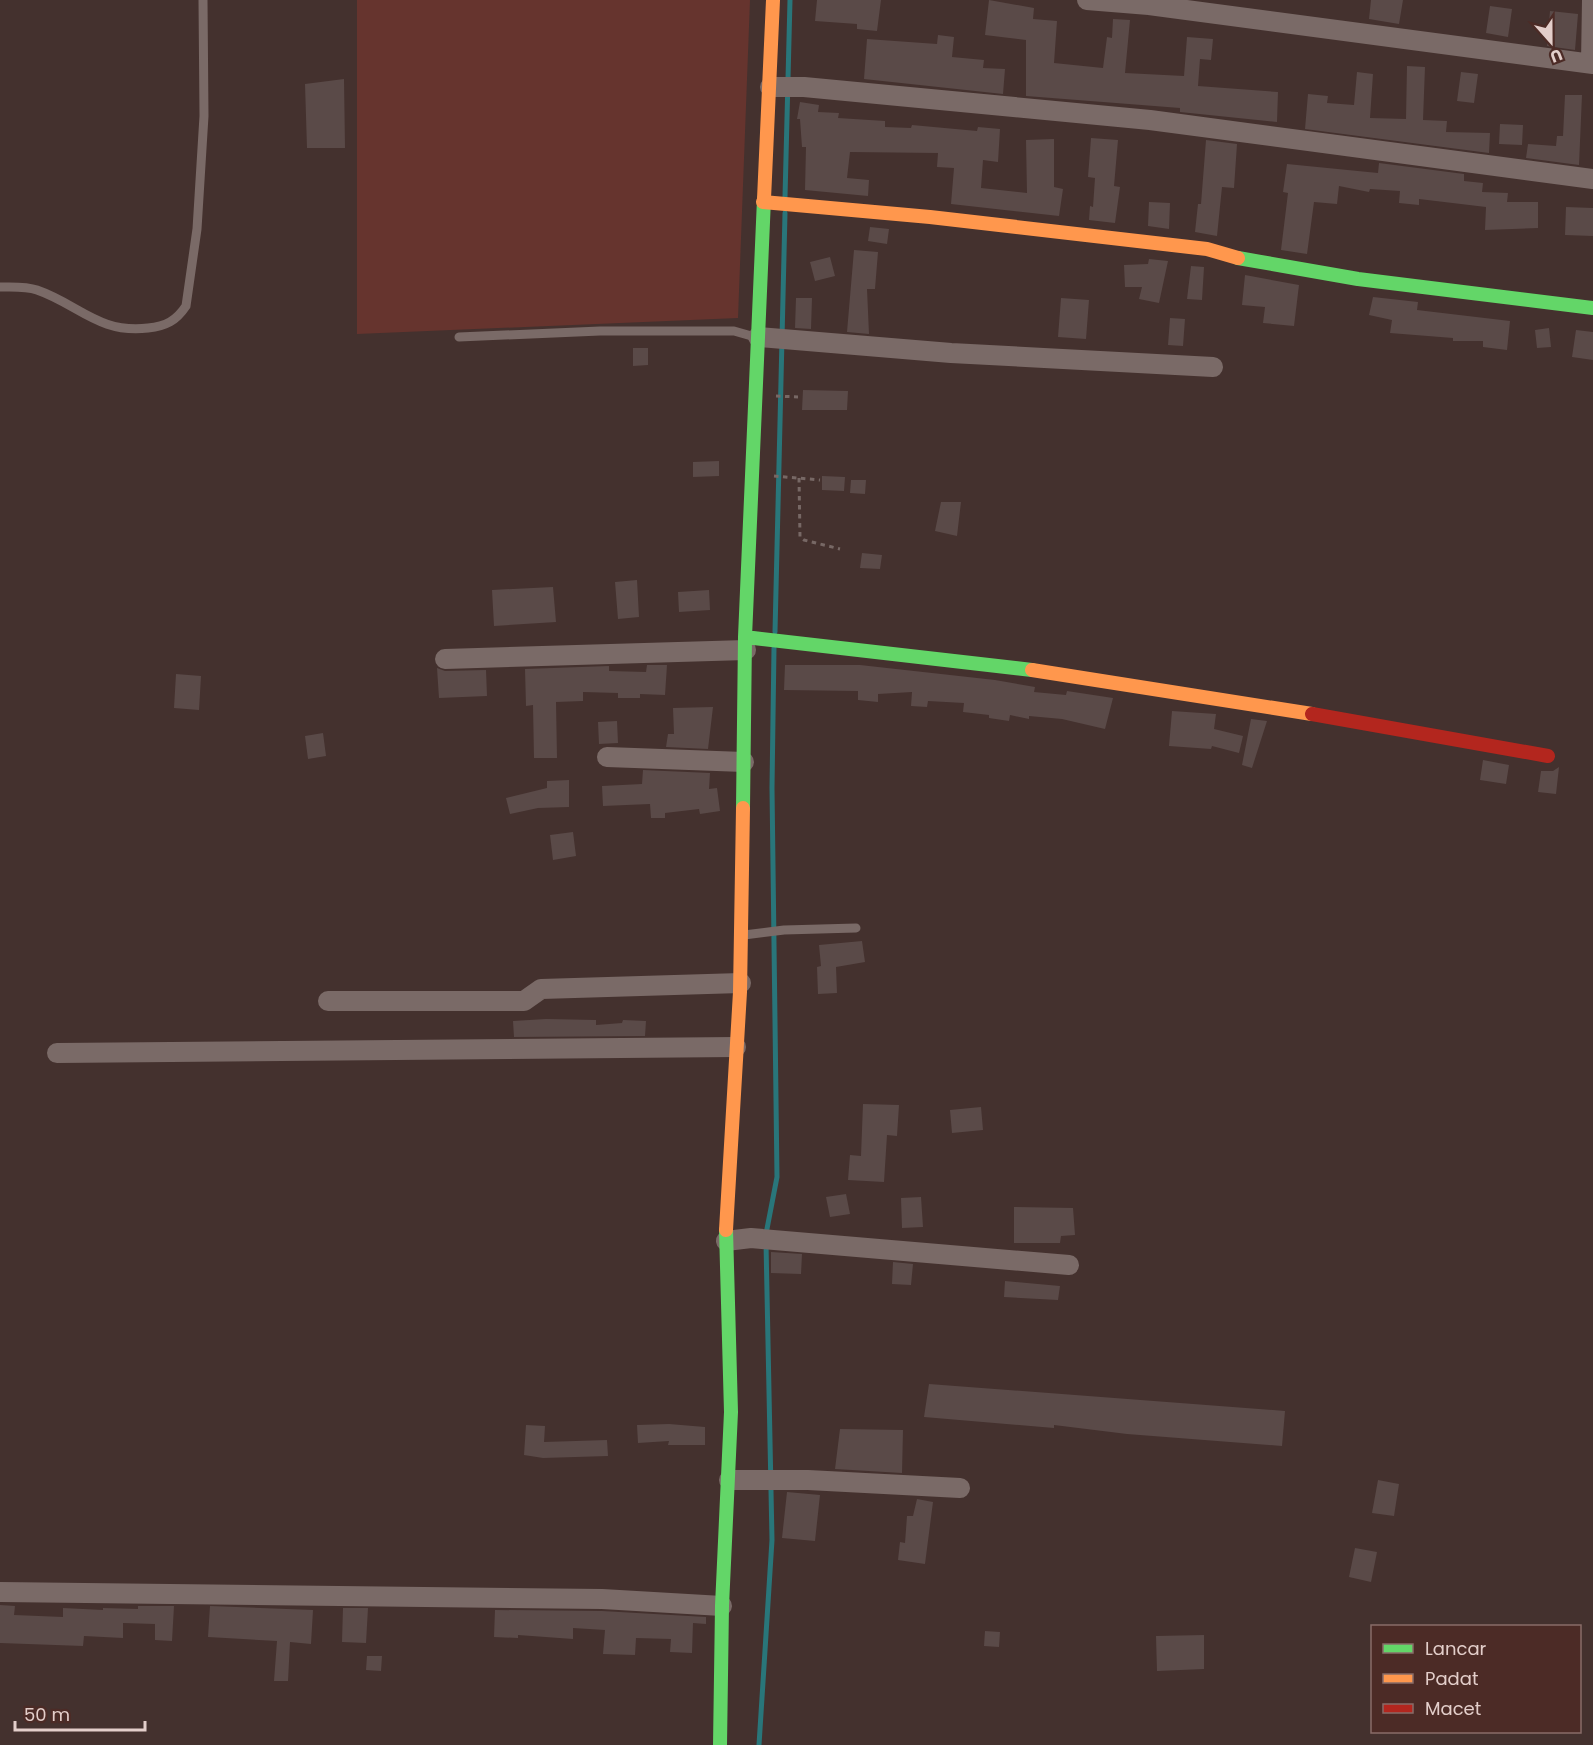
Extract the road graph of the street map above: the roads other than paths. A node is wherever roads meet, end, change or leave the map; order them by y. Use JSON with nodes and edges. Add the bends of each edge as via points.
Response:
{"nodes":[{"id":1,"x":202,"y":0,"type":"edge"},
{"id":2,"x":773,"y":0,"type":"edge"},
{"id":3,"x":1087,"y":0,"type":"edge"},
{"id":4,"x":1592,"y":0,"type":"edge"},
{"id":5,"x":1592,"y":63,"type":"edge"},
{"id":6,"x":774,"y":87,"type":"junction"},
{"id":7,"x":1593,"y":179,"type":"edge"},
{"id":8,"x":770,"y":203,"type":"junction"},
{"id":9,"x":0,"y":287,"type":"edge"},
{"id":10,"x":1593,"y":308,"type":"edge"},
{"id":11,"x":459,"y":337,"type":"dead end"},
{"id":12,"x":763,"y":338,"type":"junction"},
{"id":13,"x":1213,"y":368,"type":"dead end"},
{"id":14,"x":745,"y":644,"type":"junction"},
{"id":15,"x":445,"y":659,"type":"dead end"},
{"id":16,"x":1548,"y":756,"type":"dead end"},
{"id":17,"x":607,"y":757,"type":"dead end"},
{"id":18,"x":744,"y":762,"type":"junction"},
{"id":19,"x":856,"y":928,"type":"dead end"},
{"id":20,"x":742,"y":935,"type":"junction"},
{"id":21,"x":741,"y":983,"type":"junction"},
{"id":22,"x":328,"y":1001,"type":"dead end"},
{"id":23,"x":736,"y":1047,"type":"junction"},
{"id":24,"x":57,"y":1053,"type":"dead end"},
{"id":25,"x":726,"y":1241,"type":"junction"},
{"id":26,"x":1069,"y":1265,"type":"dead end"},
{"id":27,"x":729,"y":1480,"type":"junction"},
{"id":28,"x":960,"y":1488,"type":"dead end"},
{"id":29,"x":0,"y":1592,"type":"edge"},
{"id":30,"x":722,"y":1606,"type":"junction"},
{"id":31,"x":720,"y":1745,"type":"edge"}],
"edges":[{"from":1,"to":9,"type":"lane","via":[[204,116],[197,228],[186,306],[179,317],[164,326],[108,326],[35,289]]},
{"from":2,"to":6,"type":"street"},
{"from":3,"to":5,"type":"street"},
{"from":4,"to":5,"type":"street"},
{"from":6,"to":7,"type":"street","via":[[1150,120]]},
{"from":6,"to":8,"type":"street"},
{"from":8,"to":10,"type":"street","via":[[1207,249],[1231,257],[1358,279]]},
{"from":8,"to":12,"type":"street"},
{"from":11,"to":12,"type":"lane","via":[[722,331]]},
{"from":12,"to":13,"type":"street"},
{"from":12,"to":14,"type":"street"},
{"from":14,"to":15,"type":"street"},
{"from":14,"to":16,"type":"street","via":[[764,639],[993,664],[1270,706]]},
{"from":14,"to":18,"type":"street"},
{"from":17,"to":18,"type":"street"},
{"from":18,"to":20,"type":"street"},
{"from":19,"to":20,"type":"lane"},
{"from":20,"to":21,"type":"street"},
{"from":21,"to":22,"type":"street","via":[[541,989],[524,1001]]},
{"from":21,"to":23,"type":"street"},
{"from":23,"to":24,"type":"street"},
{"from":23,"to":25,"type":"street"},
{"from":25,"to":26,"type":"street","via":[[751,1238]]},
{"from":25,"to":27,"type":"street"},
{"from":27,"to":28,"type":"street"},
{"from":27,"to":30,"type":"street"},
{"from":29,"to":30,"type":"street","via":[[602,1599]]},
{"from":30,"to":31,"type":"street"}]}
